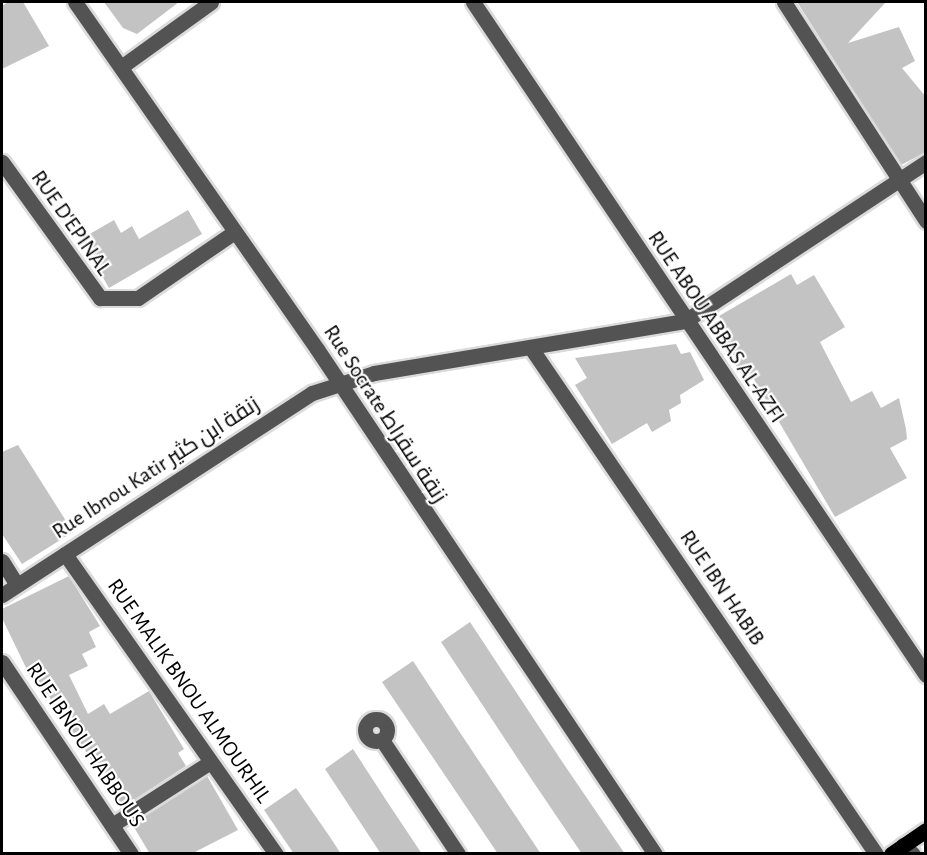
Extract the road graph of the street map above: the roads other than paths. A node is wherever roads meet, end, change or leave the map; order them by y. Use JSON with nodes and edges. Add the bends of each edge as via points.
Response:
{"nodes":[{"id":1,"x":75,"y":2,"type":"edge"},
{"id":2,"x":211,"y":2,"type":"edge"},
{"id":3,"x":472,"y":2,"type":"edge"},
{"id":4,"x":784,"y":2,"type":"edge"},
{"id":5,"x":121,"y":67,"type":"junction"},
{"id":6,"x":2,"y":162,"type":"edge"},
{"id":7,"x":926,"y":162,"type":"edge"},
{"id":8,"x":898,"y":180,"type":"junction"},
{"id":9,"x":926,"y":221,"type":"edge"},
{"id":10,"x":233,"y":233,"type":"junction"},
{"id":11,"x":685,"y":321,"type":"junction"},
{"id":12,"x":531,"y":348,"type":"junction"},
{"id":13,"x":337,"y":383,"type":"junction"},
{"id":14,"x":65,"y":554,"type":"junction"},
{"id":15,"x":2,"y":561,"type":"edge"},
{"id":16,"x":16,"y":585,"type":"junction"},
{"id":17,"x":2,"y":595,"type":"edge"},
{"id":18,"x":2,"y":662,"type":"edge"},
{"id":19,"x":926,"y":675,"type":"edge"},
{"id":20,"x":382,"y":740,"type":"dead end"},
{"id":21,"x":209,"y":763,"type":"junction"},
{"id":22,"x":112,"y":825,"type":"junction"},
{"id":23,"x":926,"y":830,"type":"edge"},
{"id":24,"x":902,"y":851,"type":"edge"},
{"id":25,"x":130,"y":854,"type":"edge"},
{"id":26,"x":276,"y":854,"type":"edge"},
{"id":27,"x":458,"y":854,"type":"edge"},
{"id":28,"x":655,"y":854,"type":"edge"},
{"id":29,"x":876,"y":854,"type":"edge"}],
"edges":[{"from":1,"to":5,"type":"street","name":"Rue Socrate زنقة سقراط"},
{"from":2,"to":5,"type":"street"},
{"from":3,"to":11,"type":"street","name":"RUE ABOU ABBAS AL-AZFI"},
{"from":4,"to":8,"type":"street"},
{"from":5,"to":10,"type":"street","name":"Rue Socrate زنقة سقراط"},
{"from":6,"to":10,"type":"street","name":"RUE D'EPINAL","via":[[100,298],[138,298]]},
{"from":7,"to":8,"type":"street"},
{"from":8,"to":9,"type":"street"},
{"from":8,"to":11,"type":"street"},
{"from":10,"to":13,"type":"street","name":"Rue Socrate زنقة سقراط"},
{"from":11,"to":12,"type":"street","name":"Rue Ibnou Katir زنقة ابن كثير"},
{"from":11,"to":19,"type":"street","name":"RUE ABOU ABBAS AL-AZFI"},
{"from":12,"to":13,"type":"street","name":"Rue Ibnou Katir زنقة ابن كثير"},
{"from":12,"to":29,"type":"street","name":"RUE IBN HABIB"},
{"from":13,"to":14,"type":"street","name":"Rue Ibnou Katir زنقة ابن كثير","via":[[312,393]]},
{"from":13,"to":28,"type":"street","name":"Rue Socrate زنقة سقراط"},
{"from":14,"to":16,"type":"street","name":"Rue Ibnou Katir زنقة ابن كثير"},
{"from":14,"to":21,"type":"street","name":"RUE MALIK BNOU ALMOURHIL"},
{"from":15,"to":16,"type":"street"},
{"from":16,"to":17,"type":"street","name":"Rue Ibnou Katir زنقة ابن كثير"},
{"from":18,"to":22,"type":"street","name":"RUE IBNOU HABBOUS"},
{"from":20,"to":27,"type":"street"},
{"from":21,"to":22,"type":"street"},
{"from":21,"to":26,"type":"street","name":"RUE MALIK BNOU ALMOURHIL"},
{"from":22,"to":25,"type":"street","name":"RUE IBNOU HABBOUS"},
{"from":23,"to":24,"type":"main road"}]}
